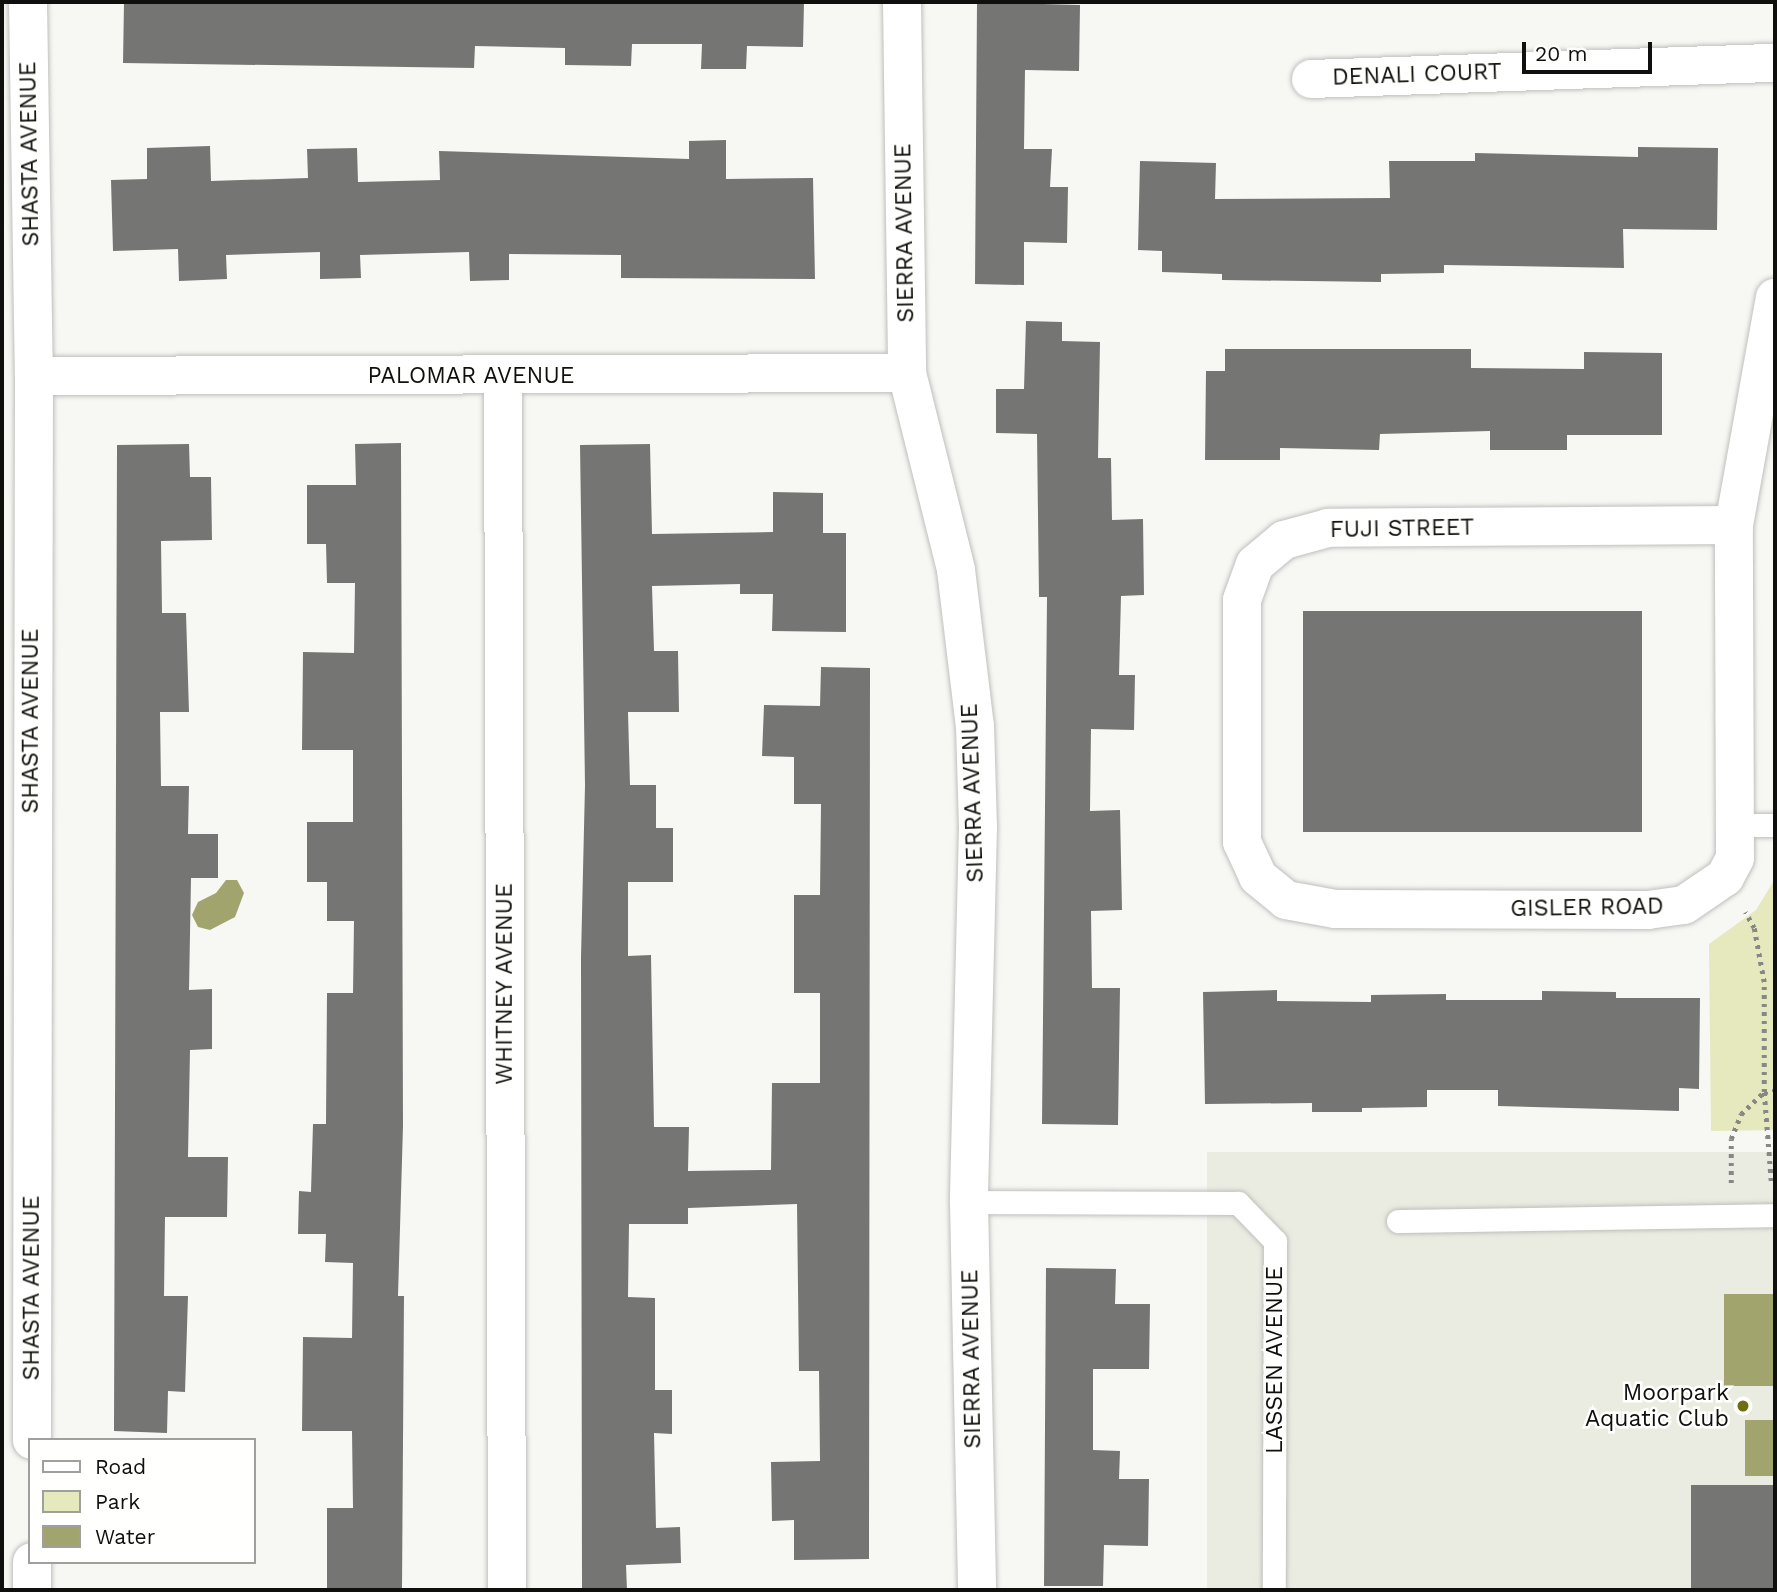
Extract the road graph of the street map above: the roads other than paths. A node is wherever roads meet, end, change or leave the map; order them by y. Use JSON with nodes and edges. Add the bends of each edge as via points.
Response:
{"nodes":[{"id":1,"x":28,"y":2,"type":"edge"},
{"id":2,"x":902,"y":2,"type":"edge"},
{"id":3,"x":1775,"y":63,"type":"edge"},
{"id":4,"x":1311,"y":79,"type":"dead end"},
{"id":5,"x":1775,"y":298,"type":"edge"},
{"id":6,"x":907,"y":373,"type":"junction"},
{"id":7,"x":34,"y":376,"type":"junction"},
{"id":8,"x":503,"y":377,"type":"junction"},
{"id":9,"x":1734,"y":526,"type":"junction"},
{"id":10,"x":1240,"y":738,"type":"joint"},
{"id":11,"x":1736,"y":825,"type":"junction"},
{"id":12,"x":1775,"y":825,"type":"edge"},
{"id":13,"x":17,"y":881,"type":"edge"},
{"id":14,"x":969,"y":1202,"type":"junction"},
{"id":15,"x":1775,"y":1215,"type":"edge"},
{"id":16,"x":1398,"y":1221,"type":"dead end"},
{"id":17,"x":32,"y":1438,"type":"edge"},
{"id":18,"x":32,"y":1564,"type":"edge"},
{"id":19,"x":32,"y":1590,"type":"edge"},
{"id":20,"x":507,"y":1590,"type":"edge"},
{"id":21,"x":977,"y":1590,"type":"edge"},
{"id":22,"x":1274,"y":1590,"type":"edge"}],
"edges":[{"from":1,"to":7,"type":"street","name":"SHASTA AVENUE"},
{"from":2,"to":6,"type":"street","name":"SIERRA AVENUE"},
{"from":3,"to":4,"type":"street","name":"DENALI COURT"},
{"from":5,"to":9,"type":"street"},
{"from":6,"to":8,"type":"street","name":"PALOMAR AVENUE"},
{"from":6,"to":14,"type":"street","name":"SIERRA AVENUE","via":[[956,570],[975,726],[978,827]]},
{"from":7,"to":8,"type":"street","name":"PALOMAR AVENUE"},
{"from":7,"to":13,"type":"street","name":"SHASTA AVENUE"},
{"from":8,"to":20,"type":"street","name":"WHITNEY AVENUE"},
{"from":9,"to":10,"type":"street","name":"FUJI STREET","via":[[1328,528],[1284,540],[1255,564],[1242,600]]},
{"from":9,"to":11,"type":"street"},
{"from":10,"to":11,"type":"street","name":"GISLER ROAD","via":[[1242,842],[1258,877],[1286,900],[1335,909],[1648,909],[1685,905],[1725,877],[1735,858]]},
{"from":11,"to":12,"type":"lane"},
{"from":13,"to":17,"type":"street","name":"SHASTA AVENUE"},
{"from":14,"to":21,"type":"street","name":"SIERRA AVENUE"},
{"from":14,"to":22,"type":"lane","name":"LASSEN AVENUE","via":[[1238,1203],[1275,1241]]},
{"from":15,"to":16,"type":"lane"},
{"from":18,"to":19,"type":"street"}]}
